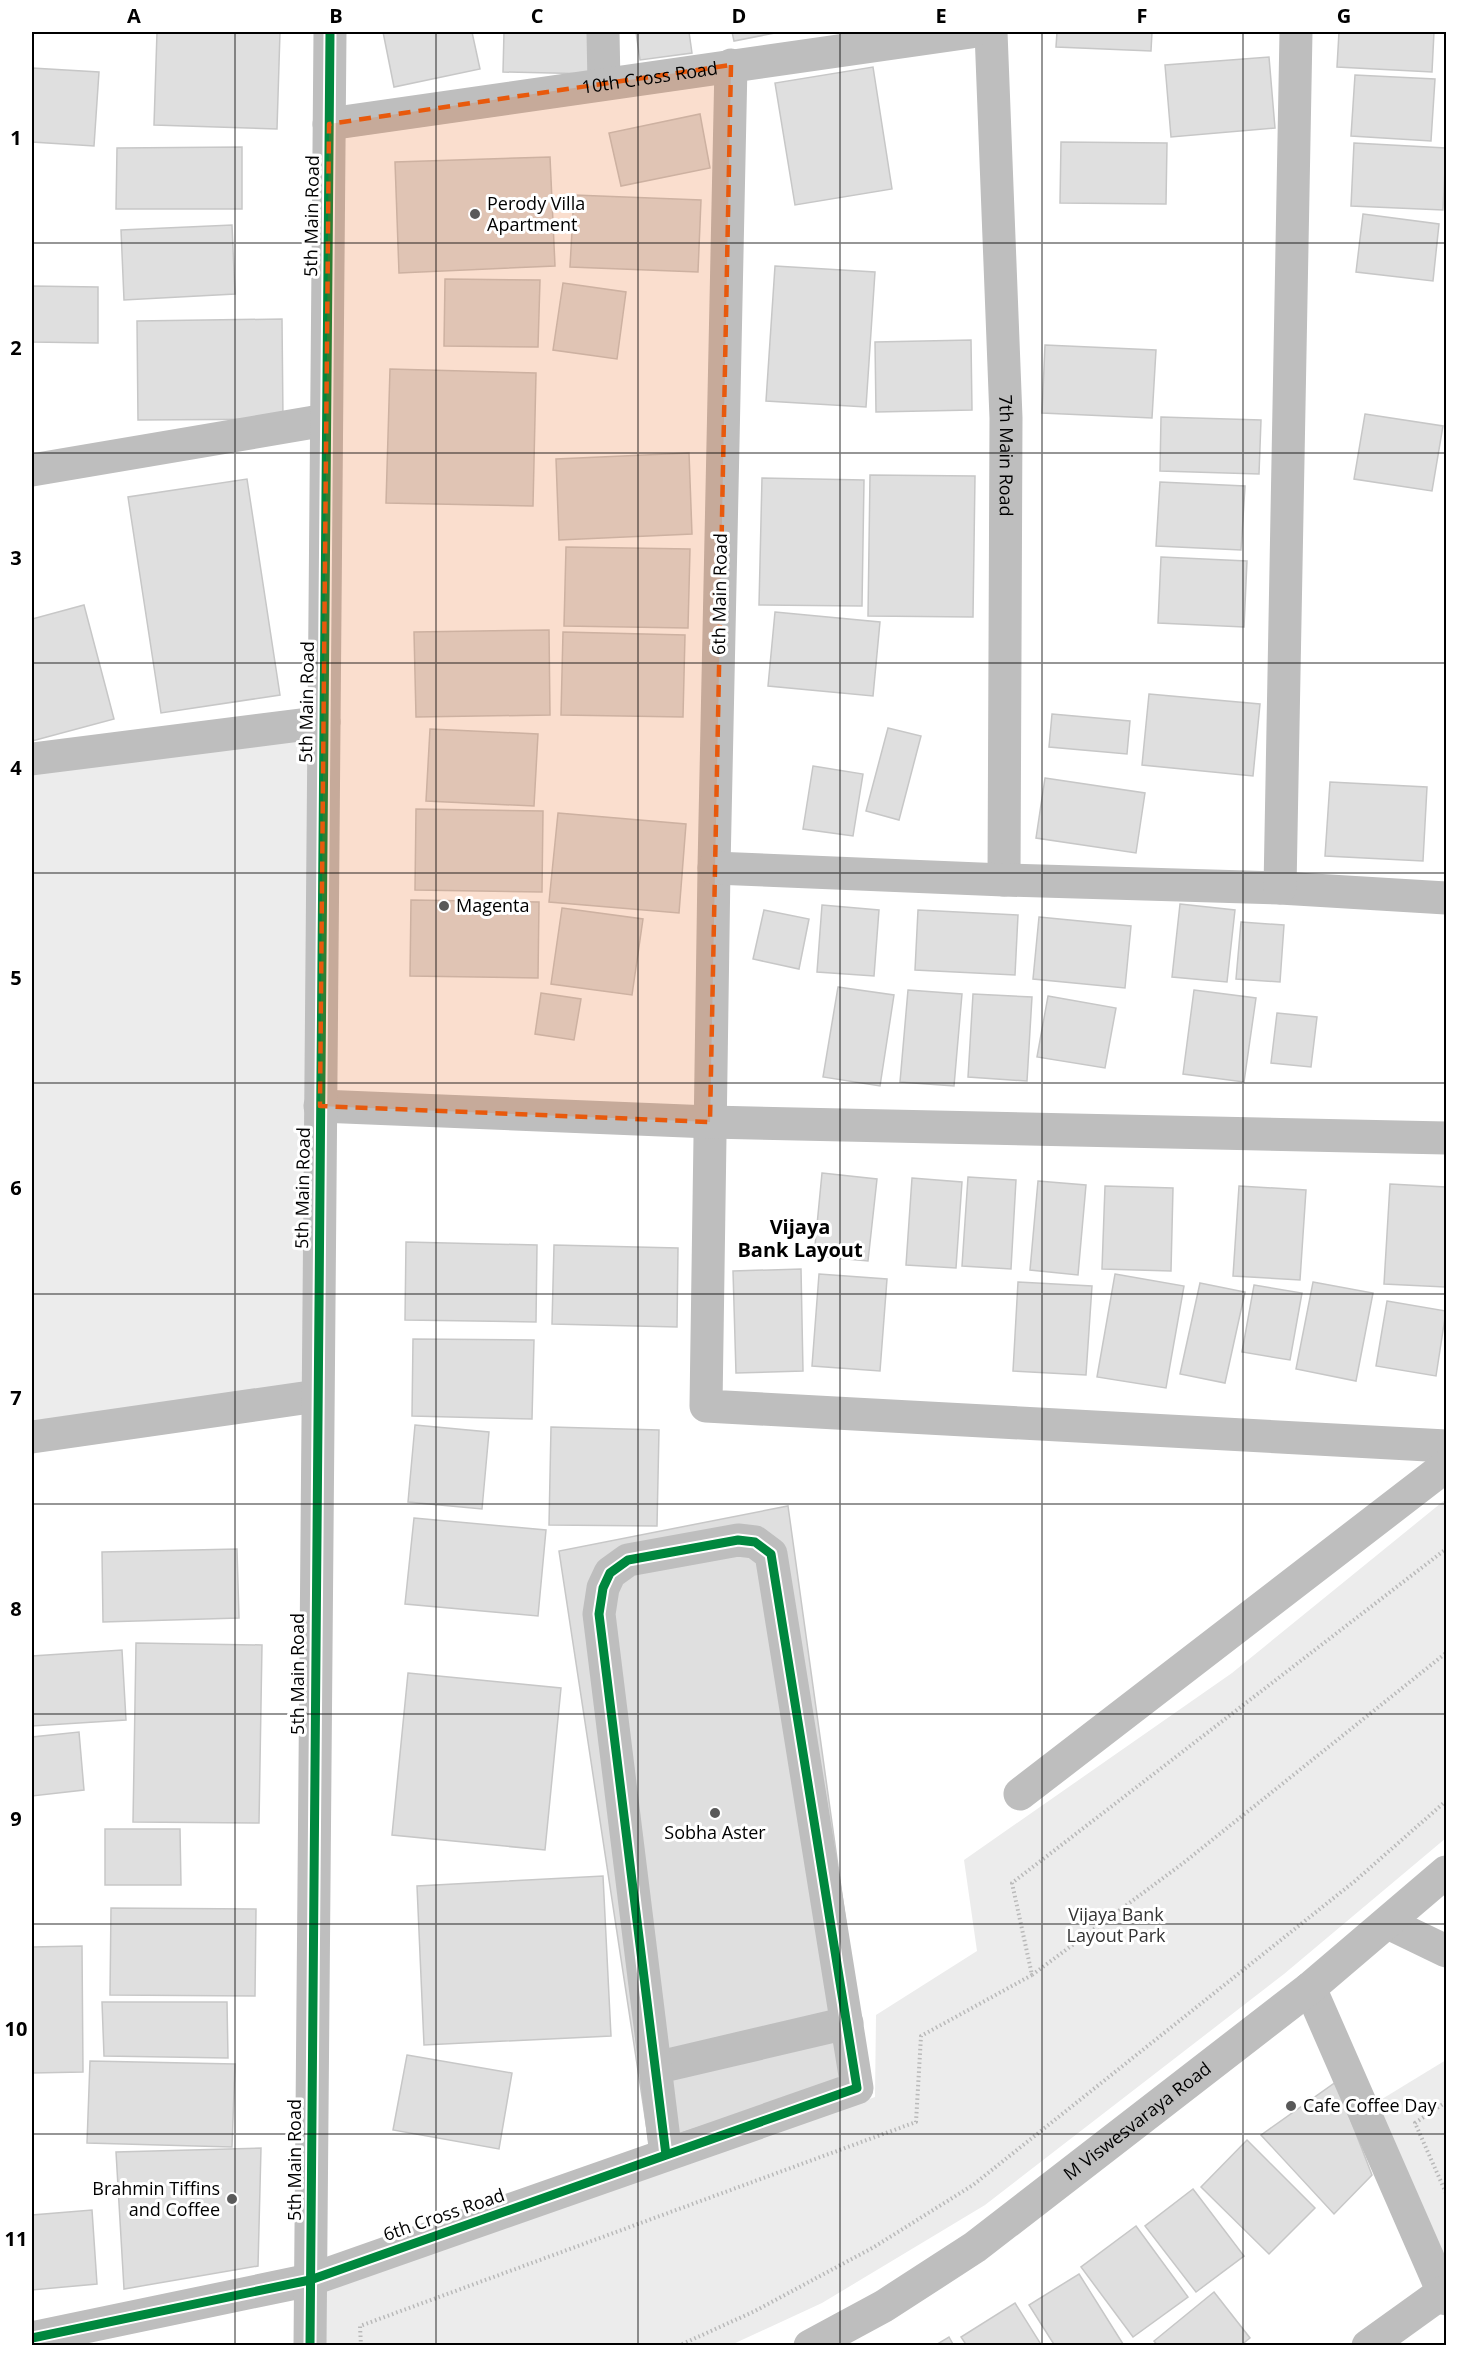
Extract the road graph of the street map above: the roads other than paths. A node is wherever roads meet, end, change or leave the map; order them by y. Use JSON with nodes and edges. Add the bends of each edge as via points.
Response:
{"nodes":[{"id":1,"x":330,"y":32,"type":"edge"},
{"id":2,"x":603,"y":32,"type":"edge"},
{"id":3,"x":971,"y":32,"type":"edge"},
{"id":4,"x":991,"y":32,"type":"edge"},
{"id":5,"x":1296,"y":32,"type":"edge"},
{"id":6,"x":731,"y":65,"type":"junction"},
{"id":7,"x":604,"y":84,"type":"junction"},
{"id":8,"x":329,"y":124,"type":"junction"},
{"id":9,"x":327,"y":420,"type":"junction"},
{"id":10,"x":32,"y":471,"type":"edge"},
{"id":11,"x":324,"y":722,"type":"junction"},
{"id":12,"x":32,"y":759,"type":"edge"},
{"id":13,"x":714,"y":868,"type":"junction"},
{"id":14,"x":1004,"y":880,"type":"junction"},
{"id":15,"x":1280,"y":888,"type":"junction"},
{"id":16,"x":1446,"y":898,"type":"edge"},
{"id":17,"x":320,"y":1106,"type":"junction"},
{"id":18,"x":710,"y":1122,"type":"junction"},
{"id":19,"x":1446,"y":1138,"type":"edge"},
{"id":20,"x":317,"y":1396,"type":"junction"},
{"id":21,"x":32,"y":1437,"type":"edge"},
{"id":22,"x":1446,"y":1446,"type":"edge"},
{"id":23,"x":1446,"y":1466,"type":"edge"},
{"id":24,"x":1020,"y":1794,"type":"dead end"},
{"id":25,"x":1446,"y":1872,"type":"edge"},
{"id":26,"x":1388,"y":1923,"type":"junction"},
{"id":27,"x":1446,"y":1951,"type":"edge"},
{"id":28,"x":1310,"y":1988,"type":"junction"},
{"id":29,"x":847,"y":2023,"type":"junction"},
{"id":30,"x":655,"y":2068,"type":"junction"},
{"id":31,"x":666,"y":2155,"type":"junction"},
{"id":32,"x":310,"y":2280,"type":"junction"},
{"id":33,"x":1445,"y":2296,"type":"edge"},
{"id":34,"x":32,"y":2338,"type":"edge"},
{"id":35,"x":310,"y":2346,"type":"edge"},
{"id":36,"x":810,"y":2346,"type":"edge"},
{"id":37,"x":1368,"y":2346,"type":"edge"}],
"edges":[{"from":1,"to":8,"type":"street","name":"5th Main Road"},
{"from":2,"to":7,"type":"street"},
{"from":3,"to":6,"type":"street","name":"10th Cross Road"},
{"from":4,"to":14,"type":"street","name":"7th Main Road","via":[[1006,418]]},
{"from":5,"to":15,"type":"street"},
{"from":6,"to":7,"type":"street","name":"10th Cross Road"},
{"from":6,"to":13,"type":"street","name":"6th Main Road"},
{"from":7,"to":8,"type":"street","name":"10th Cross Road"},
{"from":8,"to":9,"type":"street","name":"5th Main Road"},
{"from":9,"to":10,"type":"street"},
{"from":9,"to":11,"type":"street","name":"5th Main Road"},
{"from":11,"to":12,"type":"street"},
{"from":11,"to":17,"type":"street","name":"5th Main Road"},
{"from":13,"to":14,"type":"street"},
{"from":13,"to":18,"type":"street","name":"6th Main Road"},
{"from":14,"to":15,"type":"street"},
{"from":15,"to":16,"type":"street"},
{"from":17,"to":18,"type":"street"},
{"from":17,"to":20,"type":"street","name":"5th Main Road"},
{"from":18,"to":19,"type":"street"},
{"from":18,"to":22,"type":"street","name":"6th Main Road","via":[[706,1406]]},
{"from":20,"to":21,"type":"street"},
{"from":20,"to":32,"type":"street","name":"5th Main Road"},
{"from":23,"to":24,"type":"street"},
{"from":25,"to":26,"type":"street","name":"M Viswesvaraya Road"},
{"from":26,"to":27,"type":"street"},
{"from":26,"to":28,"type":"street","name":"M Viswesvaraya Road"},
{"from":28,"to":33,"type":"street"},
{"from":28,"to":36,"type":"street","name":"M Viswesvaraya Road","via":[[975,2247],[884,2306]]},
{"from":29,"to":30,"type":"street"},
{"from":29,"to":30,"type":"street","via":[[771,1554],[755,1542],[738,1540],[628,1560],[610,1573],[599,1614]]},
{"from":29,"to":31,"type":"street","name":"6th Cross Road","via":[[857,2088]]},
{"from":30,"to":31,"type":"street"},
{"from":31,"to":32,"type":"street","name":"6th Cross Road"},
{"from":32,"to":34,"type":"street","name":"6th Cross Road"},
{"from":32,"to":35,"type":"street","name":"5th Main Road"},
{"from":33,"to":37,"type":"street"}]}
